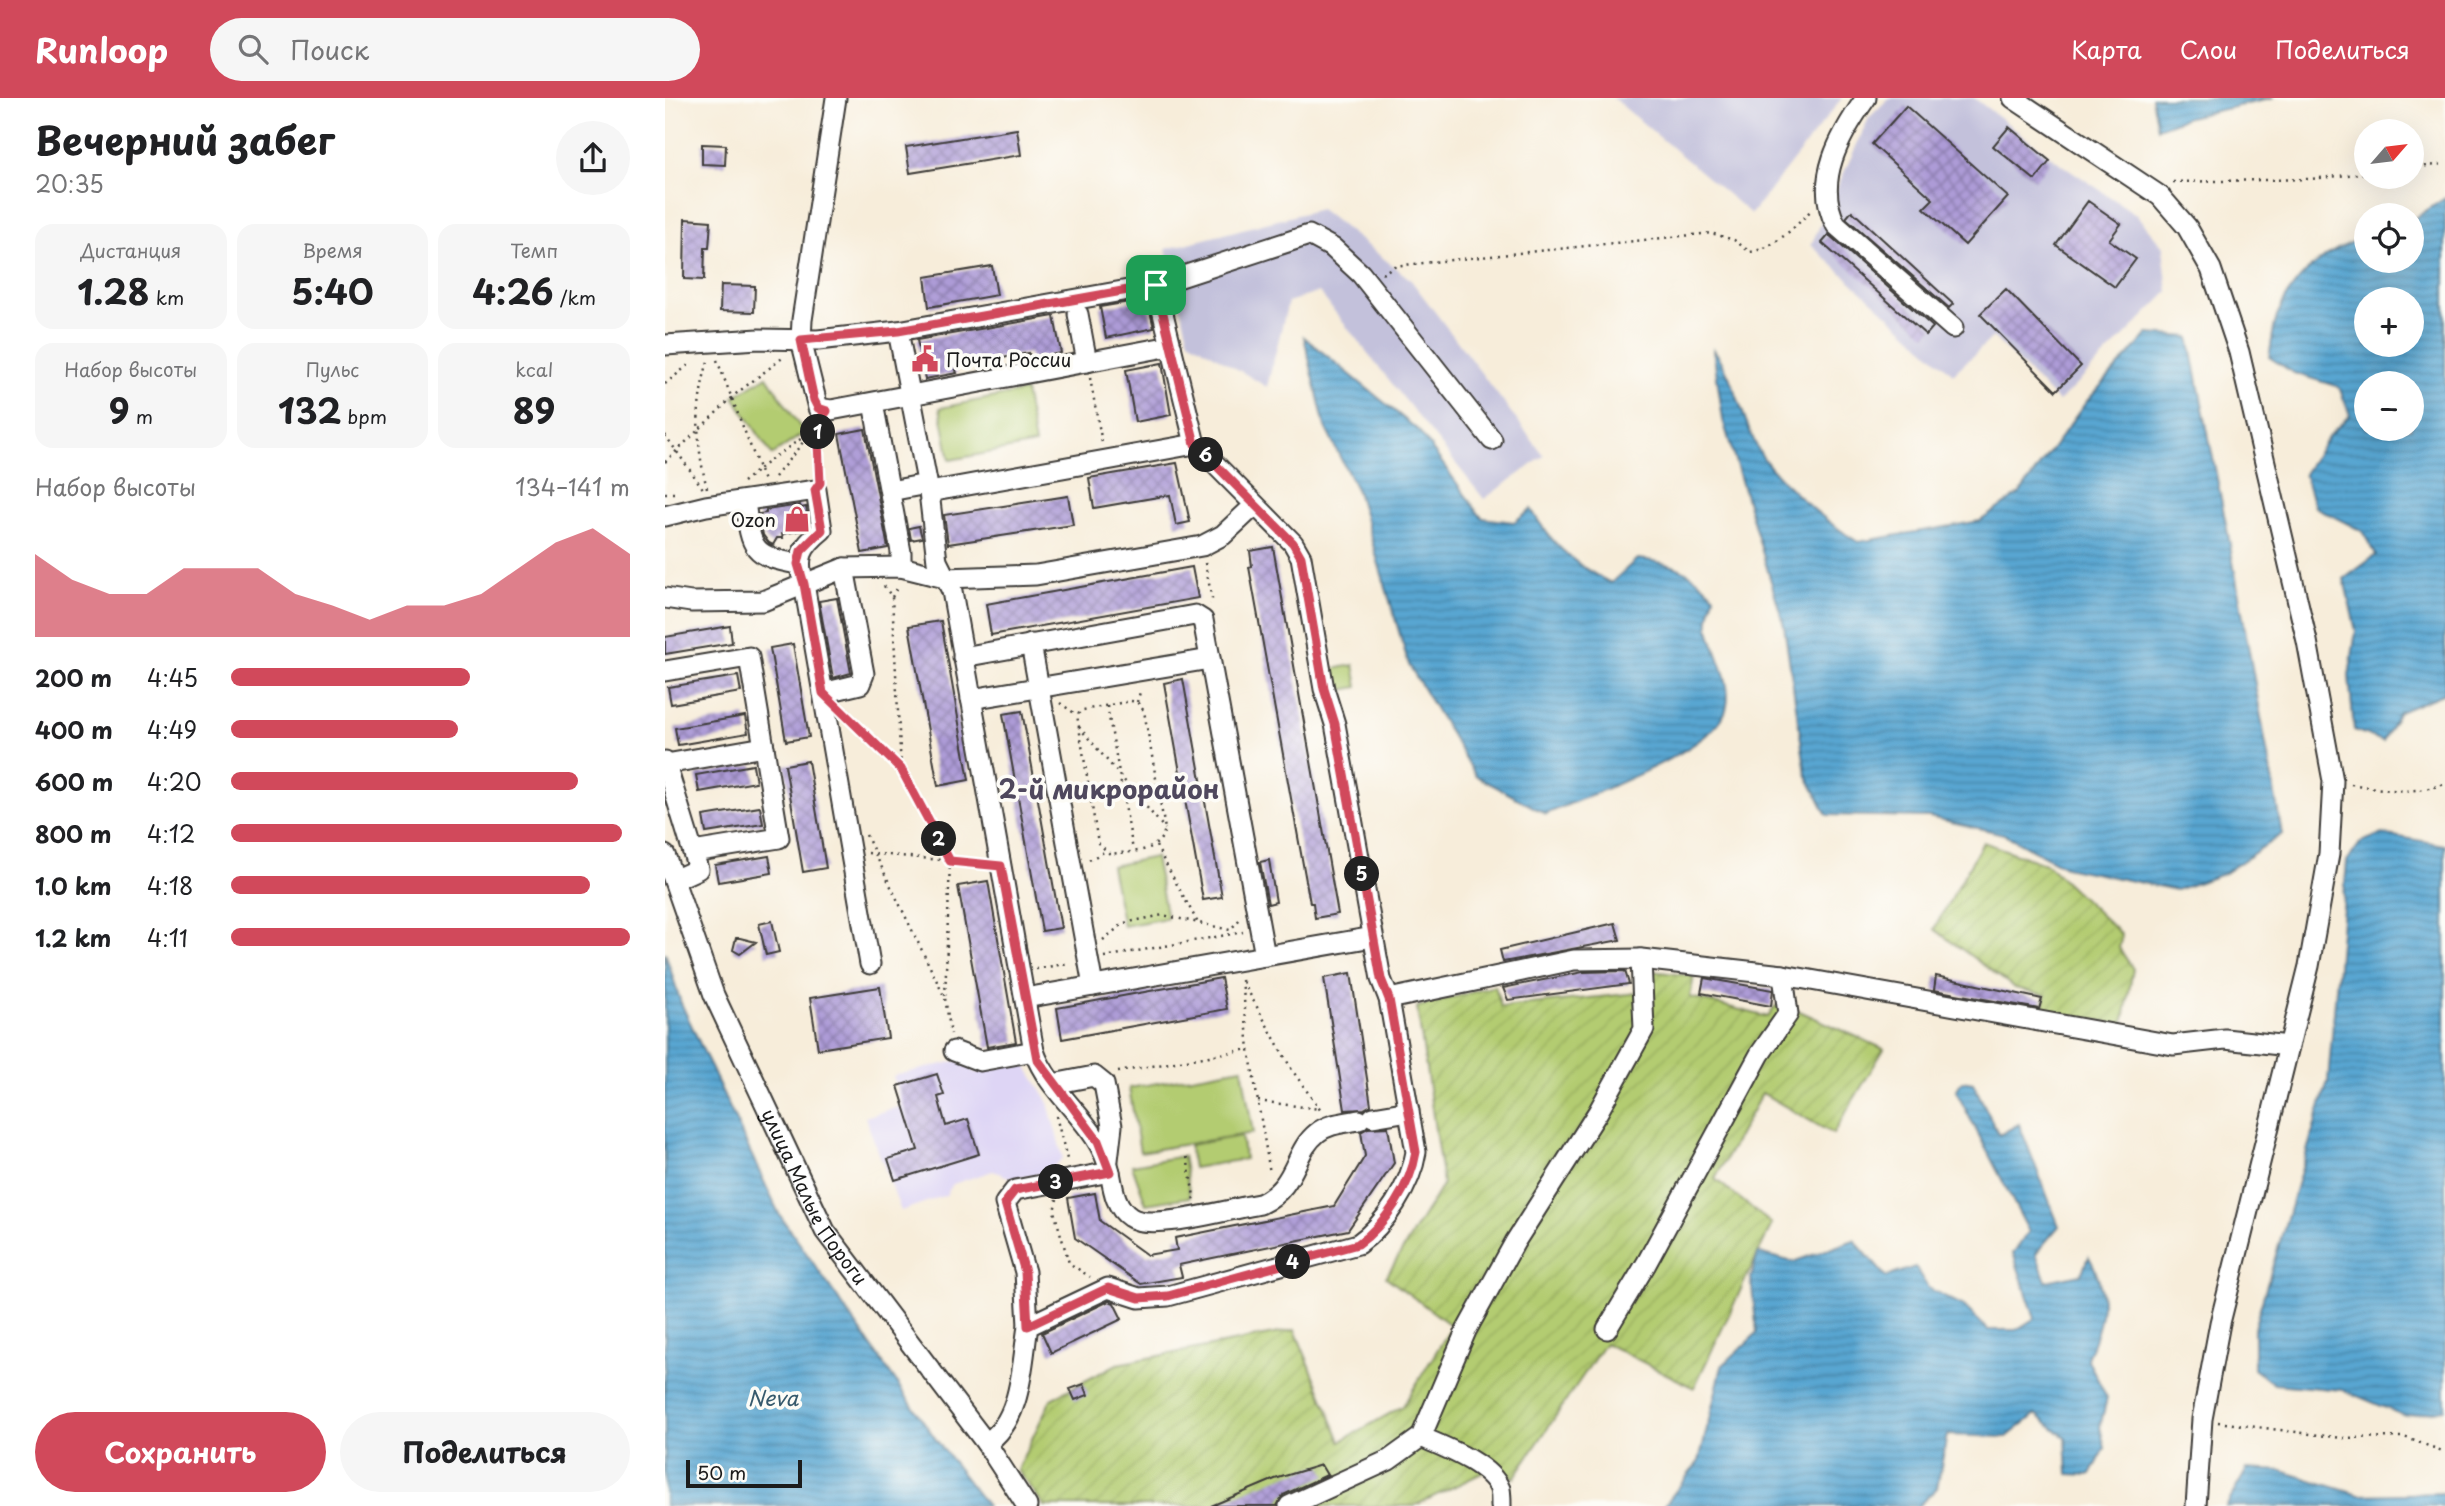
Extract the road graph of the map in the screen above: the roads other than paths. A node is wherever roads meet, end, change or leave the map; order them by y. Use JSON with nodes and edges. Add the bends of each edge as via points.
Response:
{"nodes":[{"id":1,"x":836,"y":98,"type":"edge"},
{"id":2,"x":1866,"y":98,"type":"edge"},
{"id":3,"x":2013,"y":98,"type":"edge"},
{"id":4,"x":1156,"y":285,"type":"junction"},
{"id":5,"x":1078,"y":314,"type":"dead end"},
{"id":6,"x":1953,"y":328,"type":"dead end"},
{"id":7,"x":898,"y":331,"type":"junction"},
{"id":8,"x":802,"y":342,"type":"junction"},
{"id":9,"x":665,"y":345,"type":"edge"},
{"id":10,"x":1171,"y":346,"type":"junction"},
{"id":11,"x":1087,"y":362,"type":"junction"},
{"id":12,"x":910,"y":396,"type":"junction"},
{"id":13,"x":873,"y":402,"type":"junction"},
{"id":14,"x":1492,"y":440,"type":"dead end"},
{"id":15,"x":1195,"y":444,"type":"junction"},
{"id":16,"x":928,"y":488,"type":"junction"},
{"id":17,"x":890,"y":491,"type":"junction"},
{"id":18,"x":741,"y":494,"type":"junction"},
{"id":19,"x":1255,"y":505,"type":"junction"},
{"id":20,"x":665,"y":516,"type":"edge"},
{"id":21,"x":798,"y":564,"type":"junction"},
{"id":22,"x":901,"y":567,"type":"junction"},
{"id":23,"x":844,"y":568,"type":"junction"},
{"id":24,"x":945,"y":578,"type":"junction"},
{"id":25,"x":804,"y":584,"type":"junction"},
{"id":26,"x":665,"y":598,"type":"edge"},
{"id":27,"x":1031,"y":644,"type":"junction"},
{"id":28,"x":963,"y":657,"type":"junction"},
{"id":29,"x":1210,"y":659,"type":"junction"},
{"id":30,"x":665,"y":671,"type":"edge"},
{"id":31,"x":1039,"y":688,"type":"junction"},
{"id":32,"x":823,"y":693,"type":"junction"},
{"id":33,"x":971,"y":699,"type":"junction"},
{"id":34,"x":764,"y":747,"type":"junction"},
{"id":35,"x":665,"y":762,"type":"edge"},
{"id":36,"x":693,"y":852,"type":"junction"},
{"id":37,"x":665,"y":855,"type":"edge"},
{"id":38,"x":674,"y":880,"type":"junction"},
{"id":39,"x":1373,"y":937,"type":"junction"},
{"id":40,"x":1265,"y":956,"type":"junction"},
{"id":41,"x":1641,"y":959,"type":"junction"},
{"id":42,"x":870,"y":964,"type":"dead end"},
{"id":43,"x":1783,"y":975,"type":"junction"},
{"id":44,"x":1093,"y":986,"type":"junction"},
{"id":45,"x":1025,"y":998,"type":"junction"},
{"id":46,"x":1389,"y":999,"type":"junction"},
{"id":47,"x":2288,"y":1046,"type":"junction"},
{"id":48,"x":954,"y":1051,"type":"road end"},
{"id":49,"x":1034,"y":1051,"type":"junction"},
{"id":50,"x":1053,"y":1084,"type":"junction"},
{"id":51,"x":1409,"y":1111,"type":"junction"},
{"id":52,"x":1109,"y":1166,"type":"junction"},
{"id":53,"x":1028,"y":1326,"type":"junction"},
{"id":54,"x":1607,"y":1329,"type":"dead end"},
{"id":55,"x":1421,"y":1437,"type":"junction"},
{"id":56,"x":986,"y":1443,"type":"junction"},
{"id":57,"x":1027,"y":1506,"type":"edge"},
{"id":58,"x":1289,"y":1506,"type":"edge"},
{"id":59,"x":1501,"y":1506,"type":"edge"},
{"id":60,"x":2196,"y":1506,"type":"edge"}],
"edges":[{"from":1,"to":8,"type":"street","via":[[801,320]]},
{"from":2,"to":6,"type":"street","via":[[1843,134],[1828,171],[1825,193],[1829,211],[1836,225]]},
{"from":3,"to":47,"type":"street","via":[[2145,184],[2187,227],[2211,269],[2228,314],[2307,641],[2333,781],[2325,878]]},
{"from":4,"to":7,"type":"street"},
{"from":4,"to":10,"type":"street"},
{"from":4,"to":14,"type":"street","via":[[1309,236],[1333,248],[1368,284]]},
{"from":5,"to":11,"type":"street"},
{"from":7,"to":8,"type":"street"},
{"from":7,"to":12,"type":"street"},
{"from":8,"to":9,"type":"street"},
{"from":8,"to":13,"type":"street","via":[[822,420]]},
{"from":10,"to":11,"type":"street"},
{"from":10,"to":15,"type":"street"},
{"from":11,"to":12,"type":"street"},
{"from":12,"to":13,"type":"street"},
{"from":12,"to":16,"type":"street"},
{"from":13,"to":17,"type":"street"},
{"from":15,"to":16,"type":"street"},
{"from":15,"to":19,"type":"street"},
{"from":16,"to":17,"type":"street"},
{"from":16,"to":24,"type":"street","via":[[937,561]]},
{"from":17,"to":22,"type":"street"},
{"from":18,"to":20,"type":"street"},
{"from":18,"to":21,"type":"street","via":[[750,542],[772,560]]},
{"from":18,"to":21,"type":"street","via":[[815,490],[822,530],[801,551]]},
{"from":19,"to":24,"type":"street","via":[[1223,535],[1202,546],[1036,575]]},
{"from":19,"to":39,"type":"street","via":[[1301,557]]},
{"from":21,"to":25,"type":"street"},
{"from":22,"to":23,"type":"street"},
{"from":22,"to":24,"type":"street"},
{"from":23,"to":25,"type":"street"},
{"from":23,"to":32,"type":"street","via":[[864,674],[860,684]]},
{"from":24,"to":28,"type":"street"},
{"from":25,"to":26,"type":"street","via":[[755,602]]},
{"from":25,"to":32,"type":"street"},
{"from":27,"to":28,"type":"street"},
{"from":27,"to":29,"type":"street","via":[[1195,615],[1203,620]]},
{"from":27,"to":31,"type":"street"},
{"from":28,"to":33,"type":"street"},
{"from":29,"to":31,"type":"street"},
{"from":29,"to":40,"type":"street"},
{"from":30,"to":34,"type":"street","via":[[748,657]]},
{"from":31,"to":33,"type":"street"},
{"from":31,"to":44,"type":"street"},
{"from":32,"to":42,"type":"street"},
{"from":33,"to":45,"type":"street"},
{"from":34,"to":35,"type":"street"},
{"from":34,"to":36,"type":"street","via":[[779,838]]},
{"from":35,"to":36,"type":"street"},
{"from":36,"to":38,"type":"street","via":[[698,869]]},
{"from":37,"to":38,"type":"street","name":"улица Малые Пороги"},
{"from":38,"to":56,"type":"street","name":"улица Малые Пороги","via":[[715,995],[825,1231]]},
{"from":39,"to":40,"type":"street"},
{"from":39,"to":46,"type":"street"},
{"from":40,"to":44,"type":"street"},
{"from":41,"to":43,"type":"street"},
{"from":41,"to":46,"type":"street","via":[[1574,960]]},
{"from":41,"to":55,"type":"street","via":[[1644,1029],[1466,1331]]},
{"from":43,"to":47,"type":"street","via":[[2173,1045],[2225,1039]]},
{"from":43,"to":54,"type":"street","via":[[1787,1014],[1760,1054]]},
{"from":44,"to":45,"type":"street"},
{"from":45,"to":49,"type":"street"},
{"from":46,"to":51,"type":"street"},
{"from":47,"to":60,"type":"street","via":[[2220,1323],[2202,1419]]},
{"from":48,"to":49,"type":"street","via":[[980,1061]]},
{"from":49,"to":50,"type":"street"},
{"from":50,"to":52,"type":"street","via":[[1098,1141]]},
{"from":50,"to":52,"type":"street","via":[[1094,1076],[1104,1084],[1112,1126]]},
{"from":51,"to":52,"type":"street","via":[[1366,1119],[1325,1117],[1274,1197],[1260,1204],[1147,1224],[1129,1217],[1116,1200]]},
{"from":51,"to":53,"type":"street","via":[[1416,1152],[1413,1172],[1373,1234],[1358,1244],[1168,1296],[1139,1298],[1108,1288]]},
{"from":52,"to":53,"type":"street","via":[[1015,1190],[1005,1203],[1025,1272]]},
{"from":53,"to":56,"type":"street","via":[[1014,1404],[1005,1424]]},
{"from":55,"to":58,"type":"street","via":[[1389,1460]]},
{"from":55,"to":59,"type":"street","via":[[1482,1468],[1500,1488]]},
{"from":56,"to":57,"type":"street","name":"улица Малые Пороги"}]}
